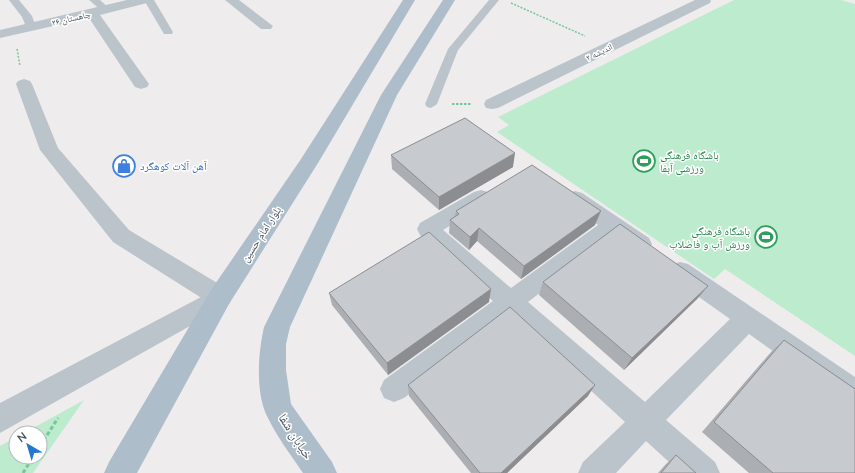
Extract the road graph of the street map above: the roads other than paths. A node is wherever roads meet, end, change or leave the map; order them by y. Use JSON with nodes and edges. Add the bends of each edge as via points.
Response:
{"nodes":[{"id":1,"x":14,"y":0,"type":"edge"},
{"id":2,"x":142,"y":0,"type":"edge"},
{"id":3,"x":149,"y":0,"type":"edge"},
{"id":4,"x":231,"y":0,"type":"edge"},
{"id":5,"x":409,"y":0,"type":"edge"},
{"id":6,"x":448,"y":0,"type":"edge"},
{"id":7,"x":494,"y":0,"type":"edge"},
{"id":8,"x":705,"y":0,"type":"edge"},
{"id":9,"x":98,"y":8,"type":"edge"},
{"id":10,"x":266,"y":26,"type":"dead end"},
{"id":11,"x":31,"y":27,"type":"junction"},
{"id":12,"x":168,"y":32,"type":"dead end"},
{"id":13,"x":7,"y":33,"type":"edge"},
{"id":14,"x":24,"y":84,"type":"road end"},
{"id":15,"x":141,"y":84,"type":"dead end"},
{"id":16,"x":431,"y":104,"type":"road end"},
{"id":17,"x":492,"y":104,"type":"road end"},
{"id":18,"x":556,"y":185,"type":"edge"},
{"id":19,"x":499,"y":187,"type":"edge"},
{"id":20,"x":613,"y":225,"type":"junction"},
{"id":21,"x":220,"y":297,"type":"junction"},
{"id":22,"x":510,"y":302,"type":"junction"},
{"id":23,"x":748,"y":318,"type":"junction"},
{"id":24,"x":394,"y":390,"type":"dead end"},
{"id":25,"x":855,"y":393,"type":"edge"},
{"id":26,"x":0,"y":419,"type":"edge"},
{"id":27,"x":645,"y":421,"type":"junction"},
{"id":28,"x":120,"y":473,"type":"edge"},
{"id":29,"x":321,"y":473,"type":"edge"},
{"id":30,"x":594,"y":473,"type":"edge"},
{"id":31,"x":704,"y":473,"type":"edge"}],
"edges":[{"from":1,"to":11,"type":"lane","via":[[27,16]]},
{"from":2,"to":9,"type":"street","name":"چاهستان ۲۶"},
{"from":3,"to":12,"type":"lane"},
{"from":4,"to":10,"type":"street"},
{"from":5,"to":21,"type":"main road","name":"بلوار امام حسین","via":[[308,163]]},
{"from":6,"to":29,"type":"main road","name":"خیابان شفا","via":[[389,95],[277,327],[273,344],[272,370],[278,409]]},
{"from":7,"to":16,"type":"lane","via":[[454,49]]},
{"from":8,"to":17,"type":"street","name":"اندیشه ۲"},
{"from":9,"to":11,"type":"street","name":"چاهستان ۲۶"},
{"from":9,"to":15,"type":"street"},
{"from":11,"to":13,"type":"street","name":"چاهستان ۲۶"},
{"from":14,"to":21,"type":"street","via":[[49,150],[121,236]]},
{"from":18,"to":20,"type":"street"},
{"from":19,"to":22,"type":"street","via":[[428,229]]},
{"from":20,"to":22,"type":"street"},
{"from":20,"to":23,"type":"street"},
{"from":21,"to":26,"type":"street"},
{"from":21,"to":28,"type":"main road","name":"بلوار امام حسین"},
{"from":22,"to":24,"type":"street"},
{"from":22,"to":27,"type":"street"},
{"from":23,"to":25,"type":"street"},
{"from":23,"to":27,"type":"street"},
{"from":27,"to":30,"type":"street"},
{"from":27,"to":31,"type":"street"}]}
